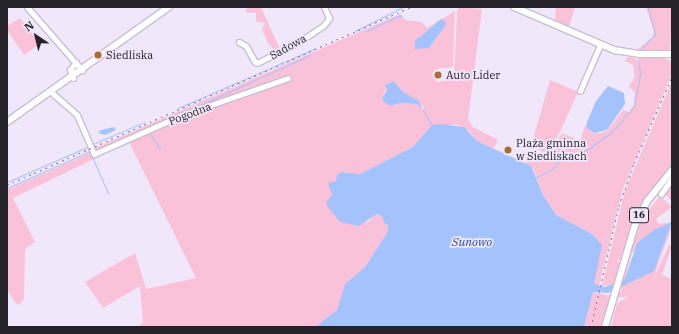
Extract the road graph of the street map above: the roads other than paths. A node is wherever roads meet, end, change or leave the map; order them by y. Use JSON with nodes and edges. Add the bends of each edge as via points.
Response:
{"nodes":[{"id":1,"x":27,"y":7,"type":"edge"},
{"id":2,"x":324,"y":7,"type":"edge"},
{"id":3,"x":514,"y":7,"type":"edge"},
{"id":4,"x":165,"y":8,"type":"edge"},
{"id":5,"x":239,"y":42,"type":"dead end"},
{"id":6,"x":600,"y":45,"type":"junction"},
{"id":7,"x":672,"y":54,"type":"edge"},
{"id":8,"x":76,"y":62,"type":"junction"},
{"id":9,"x":82,"y":70,"type":"junction"},
{"id":10,"x":73,"y":78,"type":"junction"},
{"id":11,"x":288,"y":78,"type":"dead end"},
{"id":12,"x":580,"y":91,"type":"dead end"},
{"id":13,"x":52,"y":93,"type":"junction"},
{"id":14,"x":7,"y":122,"type":"edge"},
{"id":15,"x":672,"y":170,"type":"edge"},
{"id":16,"x":672,"y":178,"type":"edge"},
{"id":17,"x":661,"y":194,"type":"dead end"},
{"id":18,"x":605,"y":327,"type":"edge"}],
"edges":[{"from":1,"to":8,"type":"street"},
{"from":2,"to":5,"type":"street","name":"Sadowa","via":[[329,18],[324,25],[299,42],[257,63],[244,44]]},
{"from":3,"to":6,"type":"main road"},
{"from":4,"to":9,"type":"main road"},
{"from":6,"to":7,"type":"main road","via":[[639,54]]},
{"from":6,"to":12,"type":"street"},
{"from":8,"to":9,"type":"street"},
{"from":8,"to":10,"type":"street","via":[[70,70]]},
{"from":9,"to":10,"type":"main road"},
{"from":10,"to":13,"type":"main road"},
{"from":11,"to":13,"type":"street","name":"Pogodna","via":[[182,115],[94,154],[77,115]]},
{"from":13,"to":14,"type":"main road"},
{"from":15,"to":18,"type":"main road","number":"16","via":[[641,212]]},
{"from":16,"to":17,"type":"street"}]}
